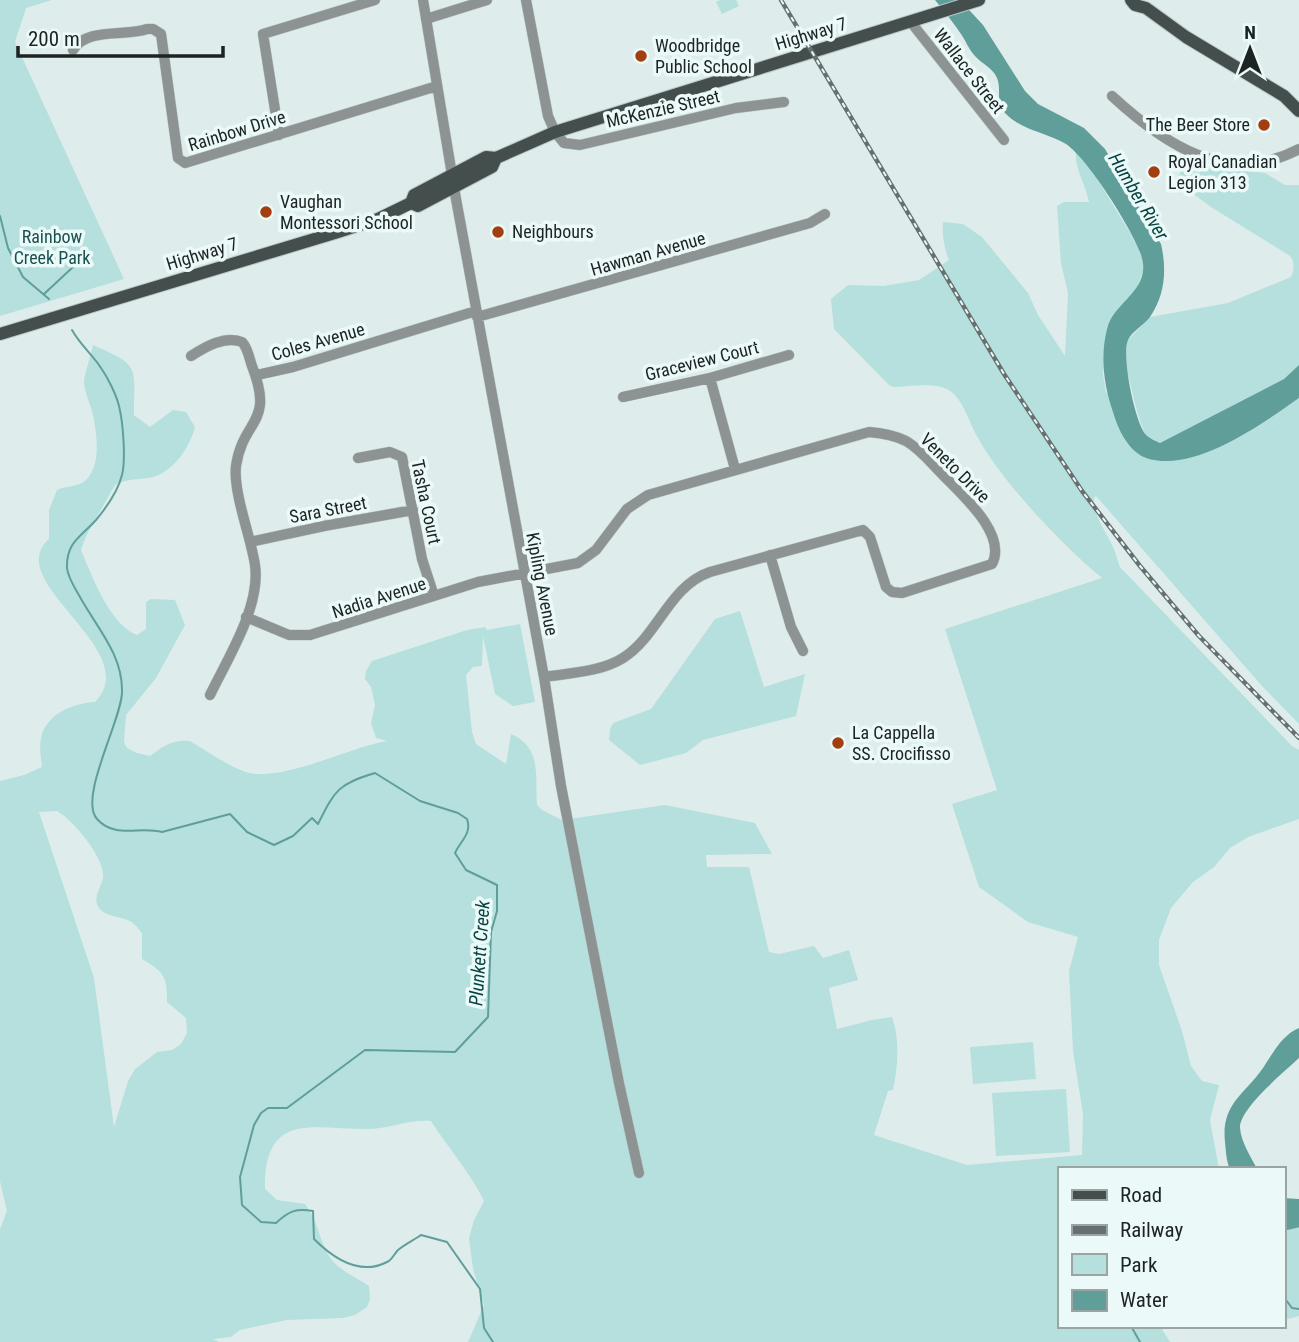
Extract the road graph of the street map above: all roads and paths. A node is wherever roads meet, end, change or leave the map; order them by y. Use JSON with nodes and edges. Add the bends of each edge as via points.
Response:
{"nodes":[{"id":1,"x":374,"y":0,"type":"edge"},
{"id":2,"x":423,"y":0,"type":"edge"},
{"id":3,"x":487,"y":0,"type":"edge"},
{"id":4,"x":526,"y":0,"type":"edge"},
{"id":5,"x":979,"y":0,"type":"edge"},
{"id":6,"x":1131,"y":0,"type":"edge"},
{"id":7,"x":1145,"y":4,"type":"edge"},
{"id":8,"x":426,"y":19,"type":"junction"},
{"id":9,"x":917,"y":19,"type":"junction"},
{"id":10,"x":73,"y":50,"type":"dead end"},
{"id":11,"x":437,"y":86,"type":"junction"},
{"id":12,"x":1112,"y":96,"type":"dead end"},
{"id":13,"x":1284,"y":96,"type":"junction"},
{"id":14,"x":1299,"y":98,"type":"edge"},
{"id":15,"x":784,"y":102,"type":"dead end"},
{"id":16,"x":1299,"y":111,"type":"edge"},
{"id":17,"x":555,"y":132,"type":"junction"},
{"id":18,"x":279,"y":135,"type":"junction"},
{"id":19,"x":1004,"y":141,"type":"dead end"},
{"id":20,"x":1299,"y":149,"type":"edge"},
{"id":21,"x":453,"y":181,"type":"junction"},
{"id":22,"x":825,"y":214,"type":"dead end"},
{"id":23,"x":477,"y":314,"type":"junction"},
{"id":24,"x":0,"y":334,"type":"edge"},
{"id":25,"x":789,"y":355,"type":"dead end"},
{"id":26,"x":191,"y":356,"type":"dead end"},
{"id":27,"x":257,"y":375,"type":"junction"},
{"id":28,"x":710,"y":378,"type":"junction"},
{"id":29,"x":623,"y":397,"type":"dead end"},
{"id":30,"x":358,"y":458,"type":"dead end"},
{"id":31,"x":735,"y":469,"type":"junction"},
{"id":32,"x":413,"y":510,"type":"junction"},
{"id":33,"x":250,"y":542,"type":"junction"},
{"id":34,"x":771,"y":555,"type":"junction"},
{"id":35,"x":523,"y":573,"type":"junction"},
{"id":36,"x":435,"y":596,"type":"junction"},
{"id":37,"x":246,"y":617,"type":"junction"},
{"id":38,"x":803,"y":651,"type":"dead end"},
{"id":39,"x":544,"y":677,"type":"junction"},
{"id":40,"x":211,"y":695,"type":"dead end"},
{"id":41,"x":639,"y":1173,"type":"dead end"}],
"edges":[{"from":1,"to":18,"type":"street","via":[[263,34]]},
{"from":2,"to":8,"type":"street","name":"Kipling Avenue"},
{"from":3,"to":8,"type":"street"},
{"from":4,"to":17,"type":"street"},
{"from":5,"to":9,"type":"main road","name":"Highway 7"},
{"from":6,"to":7,"type":"main road","via":[[1135,5]]},
{"from":7,"to":13,"type":"main road","via":[[1186,37]]},
{"from":8,"to":11,"type":"street","name":"Kipling Avenue"},
{"from":9,"to":17,"type":"main road","name":"Highway 7"},
{"from":9,"to":19,"type":"street","name":"Wallace Street"},
{"from":10,"to":18,"type":"street","name":"Rainbow Drive","via":[[86,38],[146,29],[161,34],[178,158],[185,163]]},
{"from":11,"to":18,"type":"street","name":"Rainbow Drive"},
{"from":11,"to":21,"type":"street","name":"Kipling Avenue"},
{"from":12,"to":20,"type":"street","via":[[1183,149],[1217,162],[1258,164]]},
{"from":13,"to":14,"type":"main road"},
{"from":13,"to":16,"type":"main road"},
{"from":15,"to":17,"type":"street","name":"McKenzie Street","via":[[736,108],[580,145],[564,143]]},
{"from":17,"to":21,"type":"main road","name":"Highway 7","via":[[496,158],[492,167]]},
{"from":21,"to":23,"type":"street","name":"Kipling Avenue"},
{"from":21,"to":24,"type":"main road","name":"Highway 7","via":[[418,206],[411,203],[356,226]]},
{"from":22,"to":23,"type":"street","name":"Hawman Avenue","via":[[810,223]]},
{"from":23,"to":27,"type":"street","name":"Coles Avenue"},
{"from":23,"to":35,"type":"street","name":"Kipling Avenue"},
{"from":25,"to":28,"type":"street","name":"Graceview Court"},
{"from":26,"to":27,"type":"street","name":"Coles Avenue","via":[[203,348],[238,340],[245,345]]},
{"from":27,"to":33,"type":"street","via":[[260,411],[236,466]]},
{"from":28,"to":29,"type":"street","name":"Graceview Court"},
{"from":28,"to":31,"type":"street"},
{"from":30,"to":32,"type":"street","name":"Tasha Court","via":[[390,452],[402,457]]},
{"from":31,"to":34,"type":"street","name":"Veneto Drive","via":[[860,433],[896,437],[919,451],[979,513],[990,533],[995,557],[988,567],[897,593],[887,587],[870,537],[863,530]]},
{"from":31,"to":35,"type":"street","name":"Veneto Drive","via":[[642,497],[584,559]]},
{"from":32,"to":33,"type":"street","name":"Sara Street"},
{"from":32,"to":36,"type":"street","name":"Tasha Court"},
{"from":33,"to":37,"type":"street","via":[[256,581]]},
{"from":34,"to":38,"type":"street","via":[[791,627]]},
{"from":34,"to":39,"type":"street","name":"Veneto Drive","via":[[693,580],[617,662]]},
{"from":35,"to":36,"type":"street","name":"Nadia Avenue"},
{"from":35,"to":39,"type":"street","name":"Kipling Avenue"},
{"from":36,"to":37,"type":"street","name":"Nadia Avenue","via":[[310,635],[279,632]]},
{"from":37,"to":40,"type":"street"},
{"from":39,"to":41,"type":"street","name":"Kipling Avenue","via":[[561,786]]}]}
